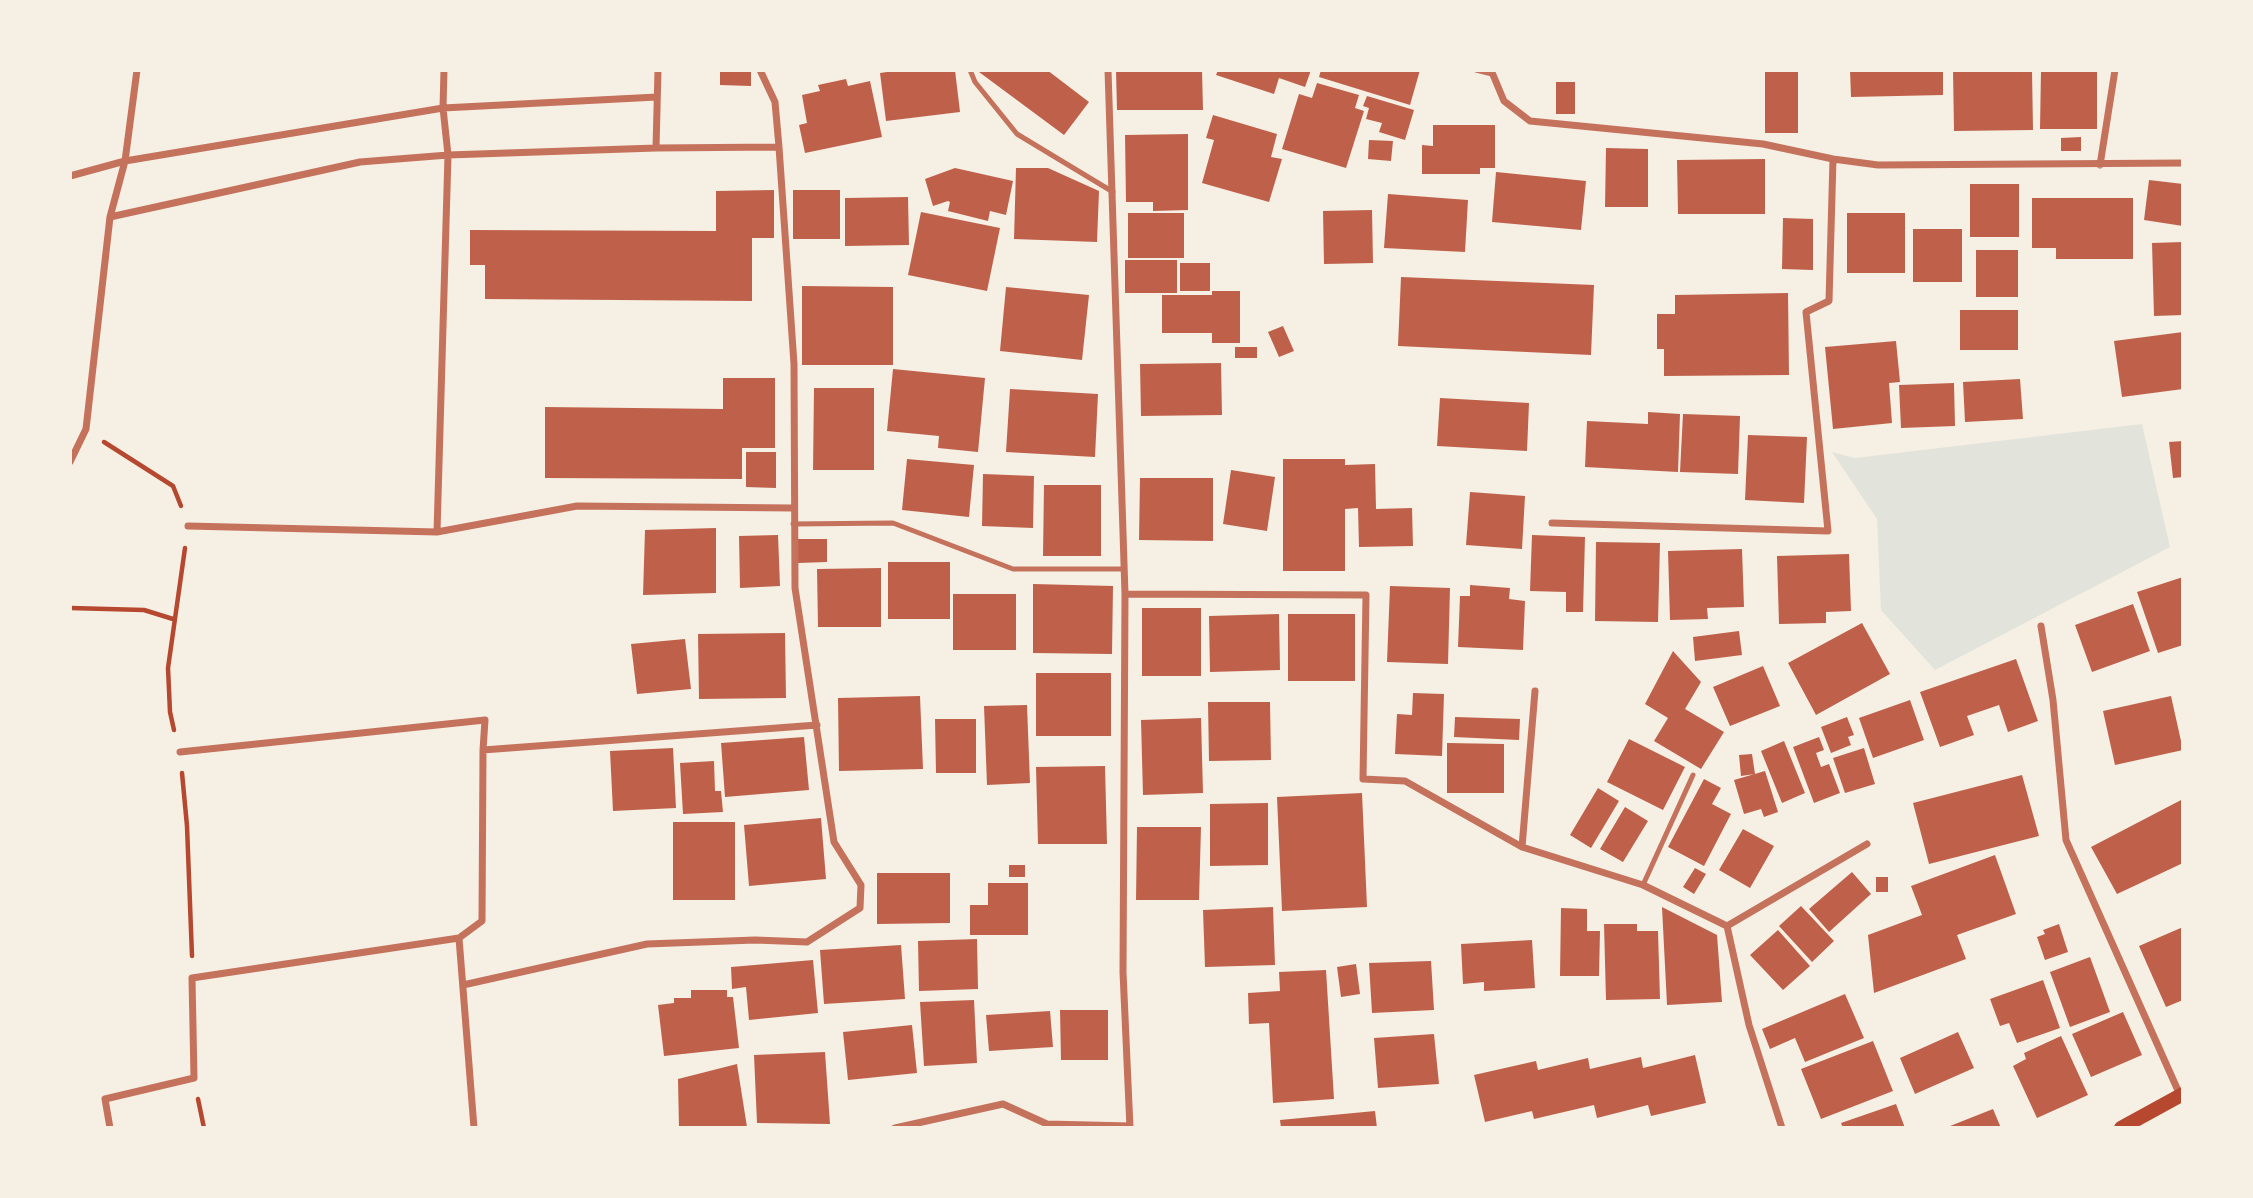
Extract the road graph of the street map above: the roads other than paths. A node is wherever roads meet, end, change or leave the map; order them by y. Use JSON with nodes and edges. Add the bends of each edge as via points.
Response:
{"nodes":[{"id":1,"x":137,"y":70,"type":"edge"},
{"id":2,"x":444,"y":70,"type":"edge"},
{"id":3,"x":658,"y":70,"type":"edge"},
{"id":4,"x":760,"y":70,"type":"edge"},
{"id":5,"x":970,"y":70,"type":"edge"},
{"id":6,"x":1108,"y":70,"type":"edge"},
{"id":7,"x":1476,"y":70,"type":"edge"},
{"id":8,"x":2115,"y":70,"type":"edge"},
{"id":9,"x":1491,"y":72,"type":"edge"},
{"id":10,"x":657,"y":97,"type":"junction"},
{"id":11,"x":443,"y":108,"type":"junction"},
{"id":12,"x":779,"y":147,"type":"junction"},
{"id":13,"x":656,"y":148,"type":"junction"},
{"id":14,"x":448,"y":155,"type":"junction"},
{"id":15,"x":1833,"y":159,"type":"junction"},
{"id":16,"x":125,"y":160,"type":"junction"},
{"id":17,"x":2183,"y":163,"type":"edge"},
{"id":18,"x":2100,"y":165,"type":"junction"},
{"id":19,"x":70,"y":176,"type":"edge"},
{"id":20,"x":1114,"y":192,"type":"junction"},
{"id":21,"x":110,"y":216,"type":"junction"},
{"id":22,"x":70,"y":462,"type":"edge"},
{"id":23,"x":793,"y":508,"type":"junction"},
{"id":24,"x":1552,"y":523,"type":"dead end"},
{"id":25,"x":793,"y":524,"type":"junction"},
{"id":26,"x":188,"y":526,"type":"road end"},
{"id":27,"x":437,"y":532,"type":"junction"},
{"id":28,"x":1124,"y":569,"type":"junction"},
{"id":29,"x":1125,"y":594,"type":"junction"},
{"id":30,"x":2041,"y":626,"type":"dead end"},
{"id":31,"x":1535,"y":691,"type":"dead end"},
{"id":32,"x":817,"y":725,"type":"junction"},
{"id":33,"x":483,"y":750,"type":"junction"},
{"id":34,"x":180,"y":752,"type":"dead end"},
{"id":35,"x":1693,"y":775,"type":"dead end"},
{"id":36,"x":1867,"y":844,"type":"dead end"},
{"id":37,"x":1522,"y":847,"type":"junction"},
{"id":38,"x":1643,"y":885,"type":"junction"},
{"id":39,"x":1727,"y":926,"type":"junction"},
{"id":40,"x":459,"y":938,"type":"junction"},
{"id":41,"x":463,"y":985,"type":"junction"},
{"id":42,"x":2182,"y":1094,"type":"edge"},
{"id":43,"x":1130,"y":1127,"type":"edge"},
{"id":44,"x":110,"y":1128,"type":"edge"},
{"id":45,"x":474,"y":1128,"type":"edge"},
{"id":46,"x":895,"y":1128,"type":"edge"},
{"id":47,"x":1782,"y":1128,"type":"edge"},
{"id":48,"x":2121,"y":1128,"type":"edge"}],
"edges":[{"from":1,"to":16,"type":"street"},
{"from":2,"to":11,"type":"street"},
{"from":3,"to":10,"type":"street"},
{"from":4,"to":12,"type":"street","via":[[775,102]]},
{"from":5,"to":20,"type":"lane","via":[[1017,134]]},
{"from":6,"to":20,"type":"street"},
{"from":7,"to":9,"type":"lane"},
{"from":8,"to":18,"type":"street"},
{"from":9,"to":15,"type":"street","via":[[1504,101],[1530,121],[1763,144]]},
{"from":10,"to":11,"type":"street"},
{"from":10,"to":13,"type":"street"},
{"from":11,"to":14,"type":"street"},
{"from":11,"to":16,"type":"street"},
{"from":12,"to":13,"type":"street"},
{"from":12,"to":23,"type":"street","via":[[794,364]]},
{"from":13,"to":14,"type":"street"},
{"from":14,"to":21,"type":"street","via":[[360,162]]},
{"from":14,"to":27,"type":"street"},
{"from":15,"to":18,"type":"street","via":[[1878,165]]},
{"from":15,"to":24,"type":"street","via":[[1829,301],[1806,312],[1828,531]]},
{"from":16,"to":19,"type":"street"},
{"from":16,"to":21,"type":"street"},
{"from":17,"to":18,"type":"street"},
{"from":20,"to":28,"type":"street"},
{"from":21,"to":22,"type":"street","via":[[86,429]]},
{"from":23,"to":25,"type":"street"},
{"from":23,"to":27,"type":"street","via":[[577,506]]},
{"from":25,"to":28,"type":"lane","via":[[893,523],[1013,569]]},
{"from":25,"to":32,"type":"street","via":[[794,588]]},
{"from":26,"to":27,"type":"street"},
{"from":28,"to":29,"type":"street"},
{"from":29,"to":37,"type":"street","via":[[1366,596],[1363,779],[1405,781]]},
{"from":29,"to":43,"type":"street","via":[[1123,972]]},
{"from":30,"to":42,"type":"street","via":[[2066,840]]},
{"from":31,"to":37,"type":"street"},
{"from":32,"to":33,"type":"street"},
{"from":32,"to":41,"type":"street","via":[[834,842],[861,885],[860,908],[807,942],[647,944]]},
{"from":33,"to":34,"type":"street","via":[[485,720]]},
{"from":33,"to":40,"type":"street","via":[[482,921]]},
{"from":35,"to":38,"type":"lane"},
{"from":36,"to":39,"type":"street"},
{"from":37,"to":38,"type":"street"},
{"from":38,"to":39,"type":"street"},
{"from":39,"to":47,"type":"street","via":[[1749,1025]]},
{"from":40,"to":41,"type":"street"},
{"from":40,"to":44,"type":"street","via":[[192,978],[194,1078],[105,1100]]},
{"from":41,"to":45,"type":"street"},
{"from":42,"to":48,"type":"main road"},
{"from":43,"to":46,"type":"street","via":[[1047,1124],[1003,1104]]}]}
